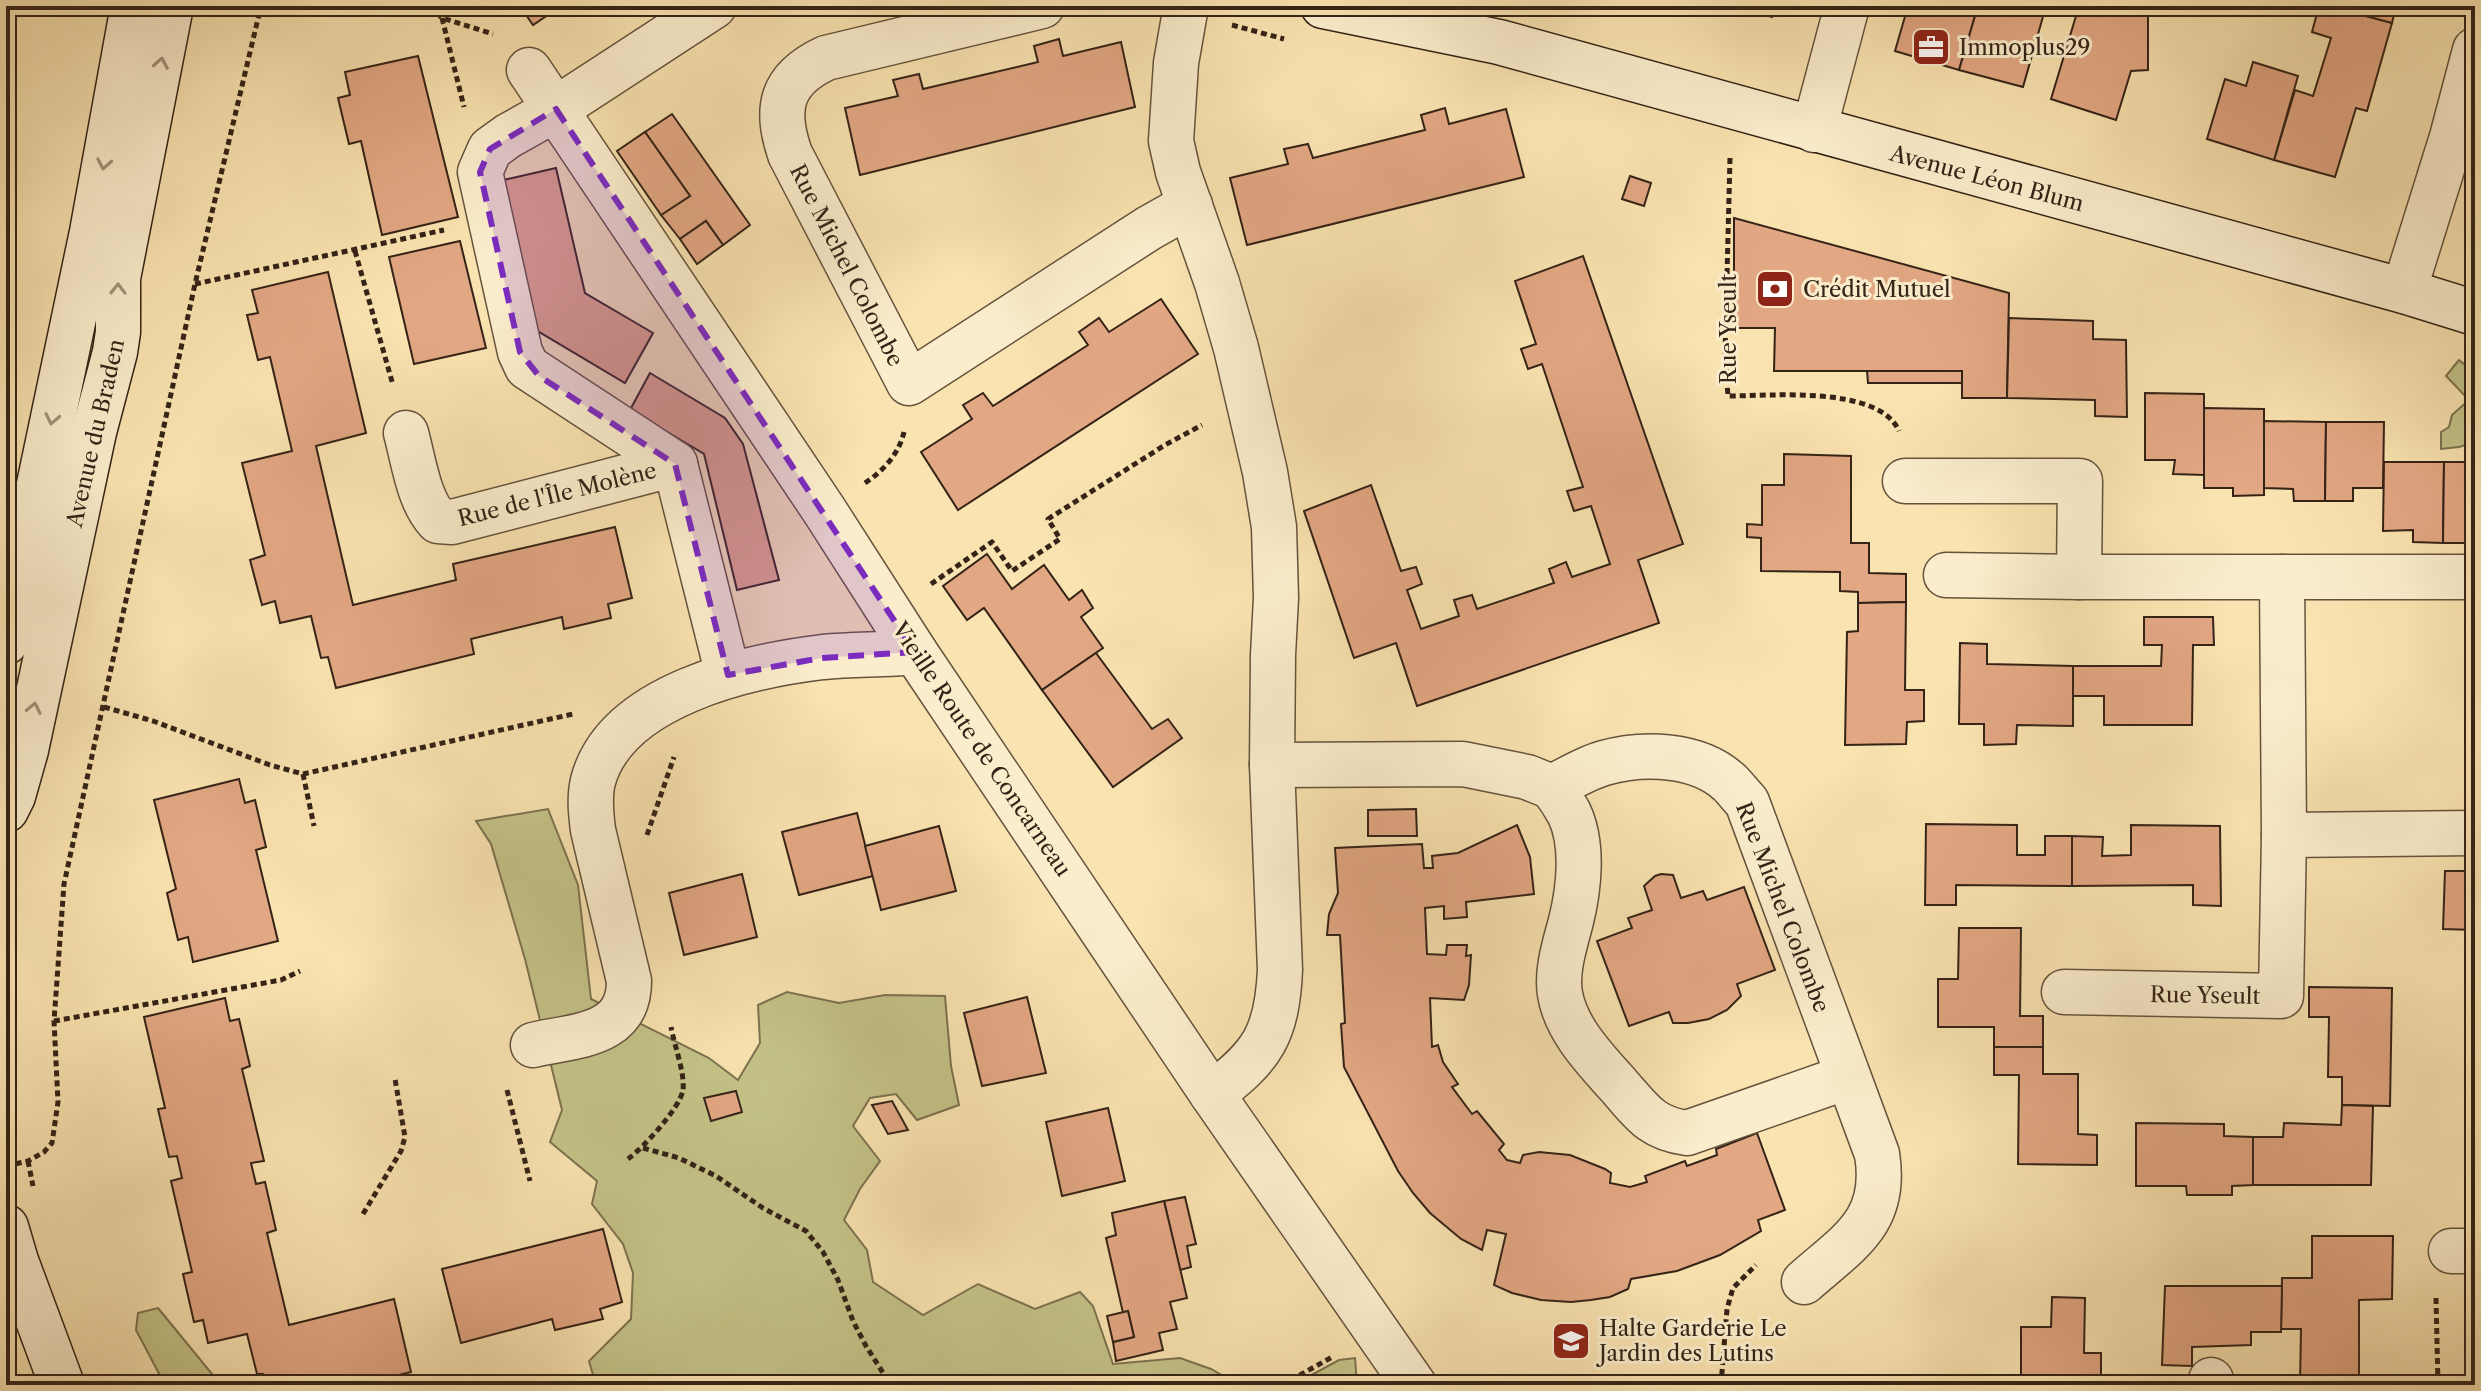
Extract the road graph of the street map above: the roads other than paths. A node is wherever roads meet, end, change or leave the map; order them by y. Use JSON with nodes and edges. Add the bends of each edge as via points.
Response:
{"nodes":[{"id":1,"x":133,"y":6,"type":"edge"},
{"id":2,"x":171,"y":6,"type":"edge"},
{"id":3,"x":714,"y":6,"type":"edge"},
{"id":4,"x":1042,"y":6,"type":"edge"},
{"id":5,"x":1186,"y":6,"type":"edge"},
{"id":6,"x":1323,"y":6,"type":"edge"},
{"id":7,"x":1423,"y":6,"type":"edge"},
{"id":8,"x":1847,"y":6,"type":"edge"},
{"id":9,"x":1499,"y":42,"type":"junction"},
{"id":10,"x":2475,"y":50,"type":"edge"},
{"id":11,"x":529,"y":70,"type":"road end"},
{"id":12,"x":556,"y":109,"type":"junction"},
{"id":13,"x":1814,"y":130,"type":"junction"},
{"id":14,"x":1190,"y":205,"type":"junction"},
{"id":15,"x":2404,"y":291,"type":"junction"},
{"id":16,"x":2475,"y":313,"type":"edge"},
{"id":17,"x":69,"y":338,"type":"junction"},
{"id":18,"x":94,"y":432,"type":"junction"},
{"id":19,"x":406,"y":433,"type":"road end"},
{"id":20,"x":675,"y":464,"type":"junction"},
{"id":21,"x":1905,"y":481,"type":"road end"},
{"id":22,"x":1946,"y":575,"type":"dead end"},
{"id":23,"x":2079,"y":577,"type":"junction"},
{"id":24,"x":2282,"y":577,"type":"junction"},
{"id":25,"x":2475,"y":577,"type":"edge"},
{"id":26,"x":6,"y":642,"type":"edge"},
{"id":27,"x":915,"y":652,"type":"junction"},
{"id":28,"x":728,"y":675,"type":"junction"},
{"id":29,"x":1272,"y":765,"type":"junction"},
{"id":30,"x":1552,"y":787,"type":"junction"},
{"id":31,"x":6,"y":810,"type":"edge"},
{"id":32,"x":2475,"y":833,"type":"edge"},
{"id":33,"x":2284,"y":835,"type":"junction"},
{"id":34,"x":2064,"y":992,"type":"dead end"},
{"id":35,"x":533,"y":1045,"type":"dead end"},
{"id":36,"x":1847,"y":1077,"type":"junction"},
{"id":37,"x":1212,"y":1094,"type":"junction"},
{"id":38,"x":6,"y":1227,"type":"edge"},
{"id":39,"x":1804,"y":1282,"type":"dead end"},
{"id":40,"x":26,"y":1289,"type":"junction"},
{"id":41,"x":62,"y":1385,"type":"edge"},
{"id":42,"x":91,"y":1385,"type":"edge"},
{"id":43,"x":1414,"y":1385,"type":"edge"}],
"edges":[{"from":1,"to":17,"type":"street","name":"Avenue du Braden","one_way":true},
{"from":18,"to":2,"type":"street","name":"Avenue du Braden","one_way":true,"via":[[115,352],[118,278]]},
{"from":3,"to":12,"type":"street"},
{"from":4,"to":14,"type":"street","name":"Rue Michel Colombe","via":[[826,58],[790,84],[782,132],[790,154],[909,383]]},
{"from":5,"to":14,"type":"street","via":[[1171,141]]},
{"from":6,"to":9,"type":"street","name":"Avenue Léon Blum"},
{"from":7,"to":9,"type":"street","name":"Avenue Léon Blum"},
{"from":8,"to":13,"type":"street"},
{"from":9,"to":13,"type":"street","name":"Avenue Léon Blum"},
{"from":10,"to":15,"type":"street"},
{"from":11,"to":12,"type":"street","name":"Vieille Route de Concarneau"},
{"from":12,"to":20,"type":"street","name":"Rue de l'Île Molène","via":[[490,149],[480,172],[520,352],[527,367]]},
{"from":12,"to":27,"type":"street","name":"Vieille Route de Concarneau"},
{"from":13,"to":15,"type":"street","name":"Avenue Léon Blum"},
{"from":14,"to":29,"type":"street","via":[[1236,348],[1274,527]]},
{"from":15,"to":16,"type":"street","name":"Avenue Léon Blum"},
{"from":17,"to":18,"type":"street"},
{"from":17,"to":26,"type":"street","name":"Avenue du Braden","one_way":true},
{"from":31,"to":18,"type":"street","name":"Avenue du Braden","one_way":true,"via":[[26,750]]},
{"from":19,"to":20,"type":"street","name":"Rue de l'Île Molène","via":[[423,498],[438,521],[452,522]]},
{"from":20,"to":28,"type":"street","name":"Rue de l'Île Molène"},
{"from":21,"to":23,"type":"street","via":[[2080,481]]},
{"from":22,"to":23,"type":"street"},
{"from":23,"to":24,"type":"street"},
{"from":24,"to":25,"type":"street"},
{"from":24,"to":33,"type":"street","name":"Rue Yseult"},
{"from":27,"to":28,"type":"street","via":[[821,658]]},
{"from":27,"to":37,"type":"street","name":"Vieille Route de Concarneau"},
{"from":28,"to":35,"type":"street","via":[[650,711],[625,728],[608,750],[593,782],[590,805],[629,981],[626,1004],[617,1020],[603,1029]]},
{"from":29,"to":30,"type":"street","via":[[1463,764]]},
{"from":29,"to":37,"type":"street","via":[[1279,996],[1265,1043],[1240,1073]]},
{"from":30,"to":36,"type":"street","name":"Rue Michel Colombe","via":[[1601,764],[1658,755],[1711,770],[1728,781],[1747,802]]},
{"from":30,"to":36,"type":"street","via":[[1570,815],[1577,841],[1578,875],[1560,994],[1576,1034],[1648,1119],[1667,1131],[1687,1133]]},
{"from":32,"to":33,"type":"street"},
{"from":33,"to":34,"type":"street","name":"Rue Yseult","via":[[2281,996]]},
{"from":36,"to":39,"type":"street","name":"Rue Michel Colombe","via":[[1877,1154],[1877,1198],[1855,1238]]},
{"from":37,"to":43,"type":"street","name":"Vieille Route de Concarneau"},
{"from":38,"to":40,"type":"street"},
{"from":40,"to":41,"type":"street"},
{"from":40,"to":42,"type":"street"}]}
